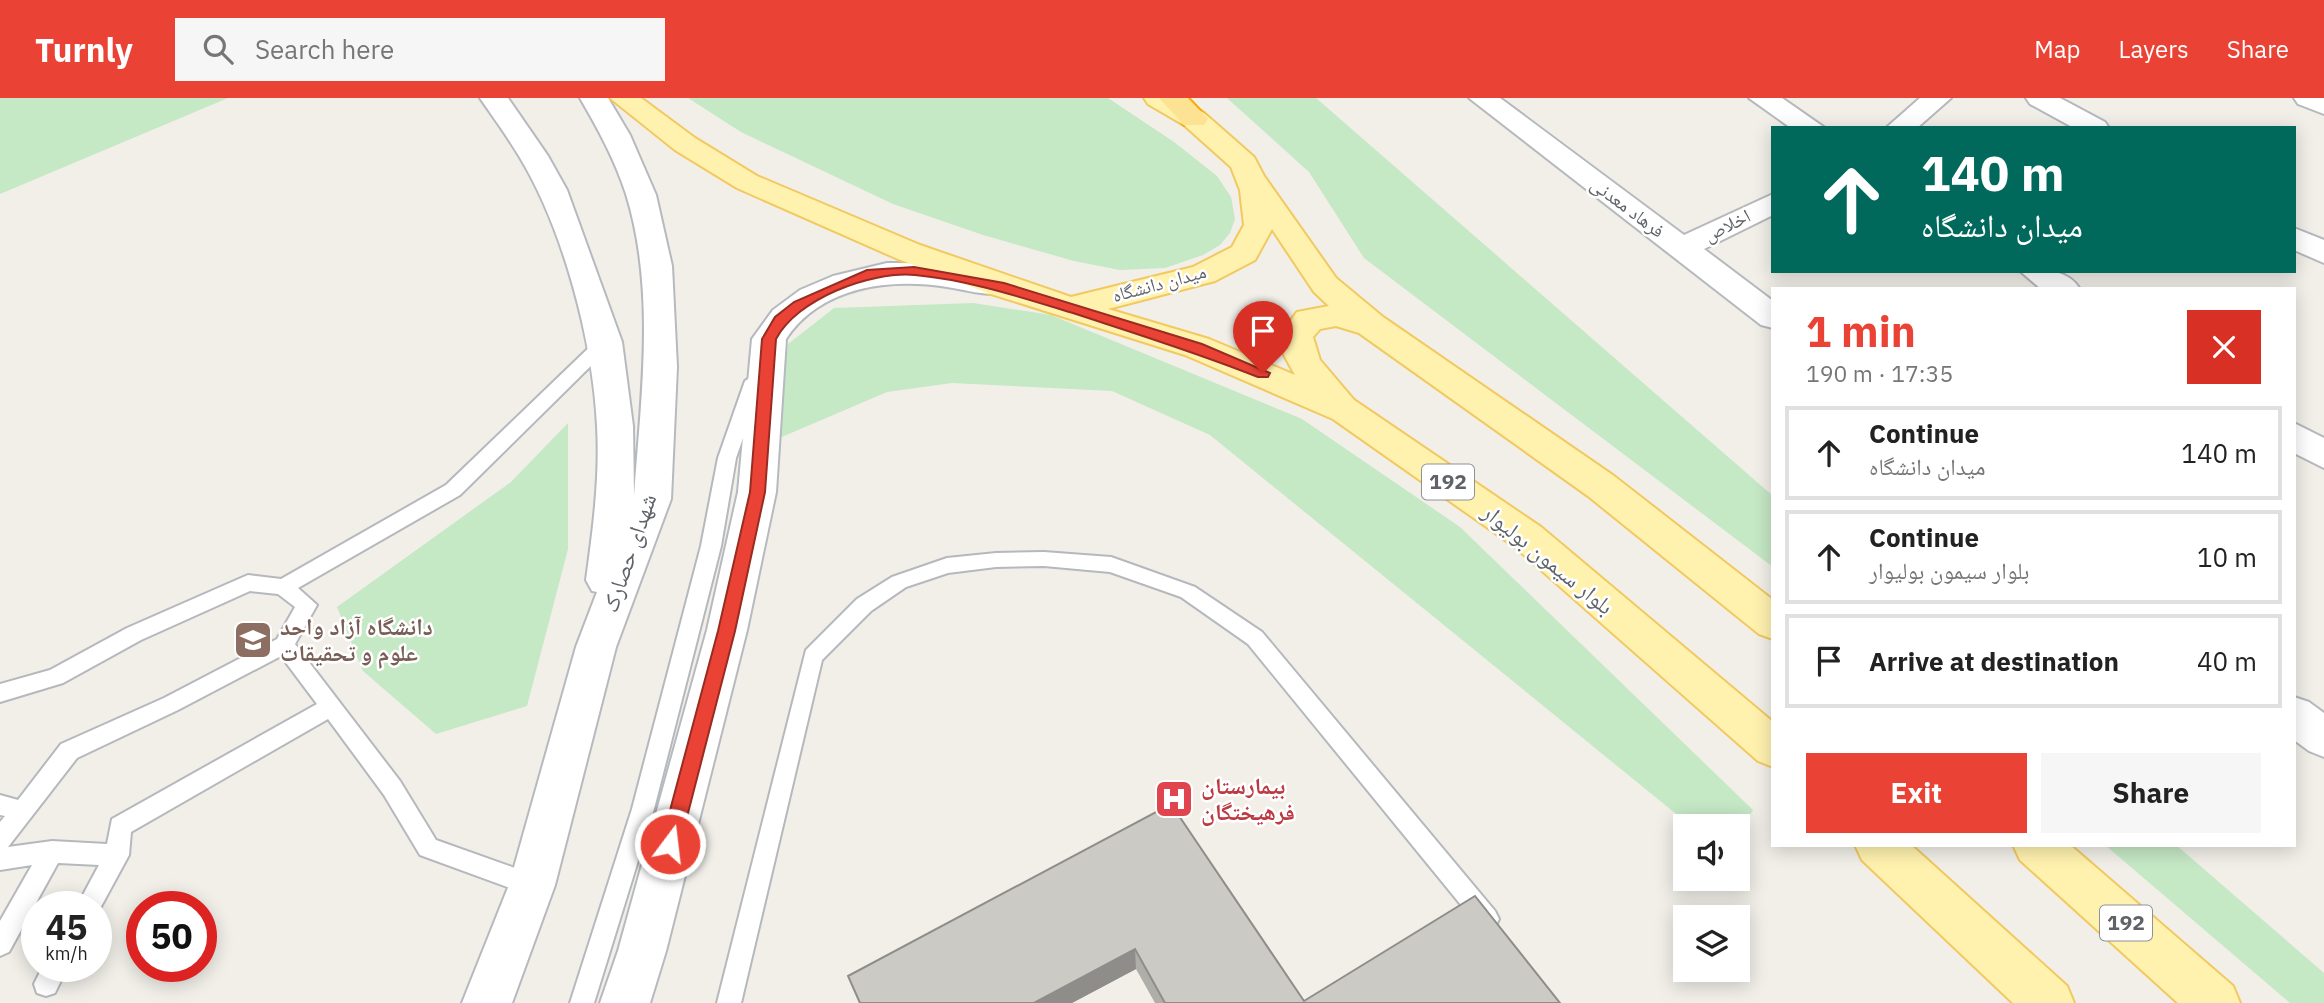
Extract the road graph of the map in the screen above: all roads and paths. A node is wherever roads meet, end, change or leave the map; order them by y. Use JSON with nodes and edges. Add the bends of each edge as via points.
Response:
{"nodes":[{"id":1,"x":494,"y":98,"type":"edge"},
{"id":2,"x":594,"y":98,"type":"edge"},
{"id":3,"x":624,"y":98,"type":"edge"},
{"id":4,"x":1158,"y":98,"type":"edge"},
{"id":5,"x":1483,"y":98,"type":"edge"},
{"id":6,"x":1763,"y":98,"type":"edge"},
{"id":7,"x":1937,"y":98,"type":"edge"},
{"id":8,"x":2040,"y":98,"type":"edge"},
{"id":9,"x":2308,"y":98,"type":"edge"},
{"id":10,"x":2324,"y":106,"type":"edge"},
{"id":11,"x":1183,"y":108,"type":"edge"},
{"id":12,"x":1808,"y":126,"type":"edge"},
{"id":13,"x":1902,"y":126,"type":"edge"},
{"id":14,"x":2091,"y":126,"type":"edge"},
{"id":15,"x":1244,"y":163,"type":"junction"},
{"id":16,"x":1771,"y":204,"type":"edge"},
{"id":17,"x":2296,"y":238,"type":"edge"},
{"id":18,"x":1682,"y":248,"type":"junction"},
{"id":19,"x":2324,"y":253,"type":"edge"},
{"id":20,"x":2039,"y":273,"type":"edge"},
{"id":21,"x":999,"y":286,"type":"junction"},
{"id":22,"x":2061,"y":287,"type":"edge"},
{"id":23,"x":1069,"y":308,"type":"junction"},
{"id":24,"x":1771,"y":315,"type":"edge"},
{"id":25,"x":1371,"y":326,"type":"junction"},
{"id":26,"x":769,"y":339,"type":"junction"},
{"id":27,"x":605,"y":342,"type":"junction"},
{"id":28,"x":1345,"y":410,"type":"junction"},
{"id":29,"x":2296,"y":437,"type":"edge"},
{"id":30,"x":2324,"y":455,"type":"edge"},
{"id":31,"x":283,"y":587,"type":"junction"},
{"id":32,"x":1771,"y":621,"type":"edge"},
{"id":33,"x":284,"y":645,"type":"junction"},
{"id":34,"x":596,"y":647,"type":"junction"},
{"id":35,"x":0,"y":693,"type":"edge"},
{"id":36,"x":331,"y":707,"type":"junction"},
{"id":37,"x":2296,"y":717,"type":"edge"},
{"id":38,"x":2324,"y":738,"type":"edge"},
{"id":39,"x":1771,"y":746,"type":"edge"},
{"id":40,"x":11,"y":808,"type":"edge"},
{"id":41,"x":0,"y":840,"type":"edge"},
{"id":42,"x":1880,"y":847,"type":"edge"},
{"id":43,"x":2038,"y":847,"type":"edge"},
{"id":44,"x":52,"y":852,"type":"junction"},
{"id":45,"x":117,"y":855,"type":"junction"},
{"id":46,"x":0,"y":859,"type":"edge"},
{"id":47,"x":532,"y":885,"type":"junction"},
{"id":48,"x":97,"y":891,"type":"edge"},
{"id":49,"x":1497,"y":931,"type":"edge"},
{"id":50,"x":0,"y":944,"type":"edge"},
{"id":51,"x":487,"y":1003,"type":"edge"},
{"id":52,"x":582,"y":1003,"type":"edge"},
{"id":53,"x":625,"y":1003,"type":"edge"},
{"id":54,"x":729,"y":1003,"type":"edge"},
{"id":55,"x":2049,"y":1003,"type":"edge"},
{"id":56,"x":2215,"y":1003,"type":"edge"}],
"edges":[{"from":1,"to":27,"type":"main road","via":[[552,190]]},
{"from":2,"to":34,"type":"main road","name":"شهدای حصارک","via":[[616,135],[640,195],[656,266],[660,367],[652,499]]},
{"from":3,"to":21,"type":"main road","via":[[685,144],[747,182]]},
{"from":4,"to":11,"type":"main road","name":"میدان دانشگاه"},
{"from":5,"to":18,"type":"main road","name":"فرهاد معدنی"},
{"from":6,"to":12,"type":"main road"},
{"from":7,"to":13,"type":"main road"},
{"from":8,"to":14,"type":"main road"},
{"from":9,"to":10,"type":"main road"},
{"from":11,"to":15,"type":"main road","name":"میدان دانشگاه"},
{"from":15,"to":23,"type":"main road","name":"میدان دانشگاه","via":[[1255,190],[1259,225],[1244,253],[1204,275]]},
{"from":15,"to":25,"type":"main road","via":[[1325,285]]},
{"from":16,"to":18,"type":"main road","name":"اخلاص"},
{"from":17,"to":19,"type":"main road"},
{"from":18,"to":24,"type":"main road","name":"فرهاد معدنی"},
{"from":20,"to":22,"type":"main road"},
{"from":21,"to":23,"type":"main road"},
{"from":21,"to":26,"type":"main road","via":[[914,271],[872,273],[798,305],[779,320]]},
{"from":23,"to":28,"type":"main road","name":"بلوار سیمون بولیوار","number":"192","via":[[1197,347]]},
{"from":25,"to":28,"type":"main road","via":[[1337,315],[1309,320],[1296,336],[1297,350],[1311,374]]},
{"from":25,"to":32,"type":"main road","via":[[1601,486]]},
{"from":26,"to":52,"type":"lane","via":[[727,458],[711,545],[643,809]]},
{"from":26,"to":53,"type":"main road","via":[[757,492],[727,631]]},
{"from":27,"to":31,"type":"lane","via":[[453,491]]},
{"from":27,"to":34,"type":"main road","via":[[615,426],[615,497]]},
{"from":28,"to":39,"type":"main road","name":"بلوار سیمون بولیوار","number":"192","via":[[1528,537]]},
{"from":29,"to":30,"type":"main road"},
{"from":31,"to":33,"type":"lane","via":[[307,605]]},
{"from":31,"to":35,"type":"lane","via":[[248,583],[134,634],[56,677]]},
{"from":33,"to":36,"type":"lane"},
{"from":33,"to":40,"type":"lane","via":[[69,751]]},
{"from":34,"to":47,"type":"main road","name":"شهدای حصارک"},
{"from":36,"to":45,"type":"lane","via":[[120,826]]},
{"from":36,"to":47,"type":"lane","via":[[391,788],[428,848]]},
{"from":37,"to":38,"type":"main road"},
{"from":40,"to":41,"type":"lane"},
{"from":42,"to":55,"type":"main road"},
{"from":43,"to":56,"type":"main road","number":"192"},
{"from":44,"to":45,"type":"lane"},
{"from":44,"to":46,"type":"lane"},
{"from":44,"to":50,"type":"lane"},
{"from":45,"to":48,"type":"lane"},
{"from":47,"to":51,"type":"main road","name":"شهدای حصارک"},
{"from":49,"to":54,"type":"lane","via":[[1255,638],[1188,592],[1111,565],[996,560],[947,566],[900,582],[864,606],[813,656]]}]}
